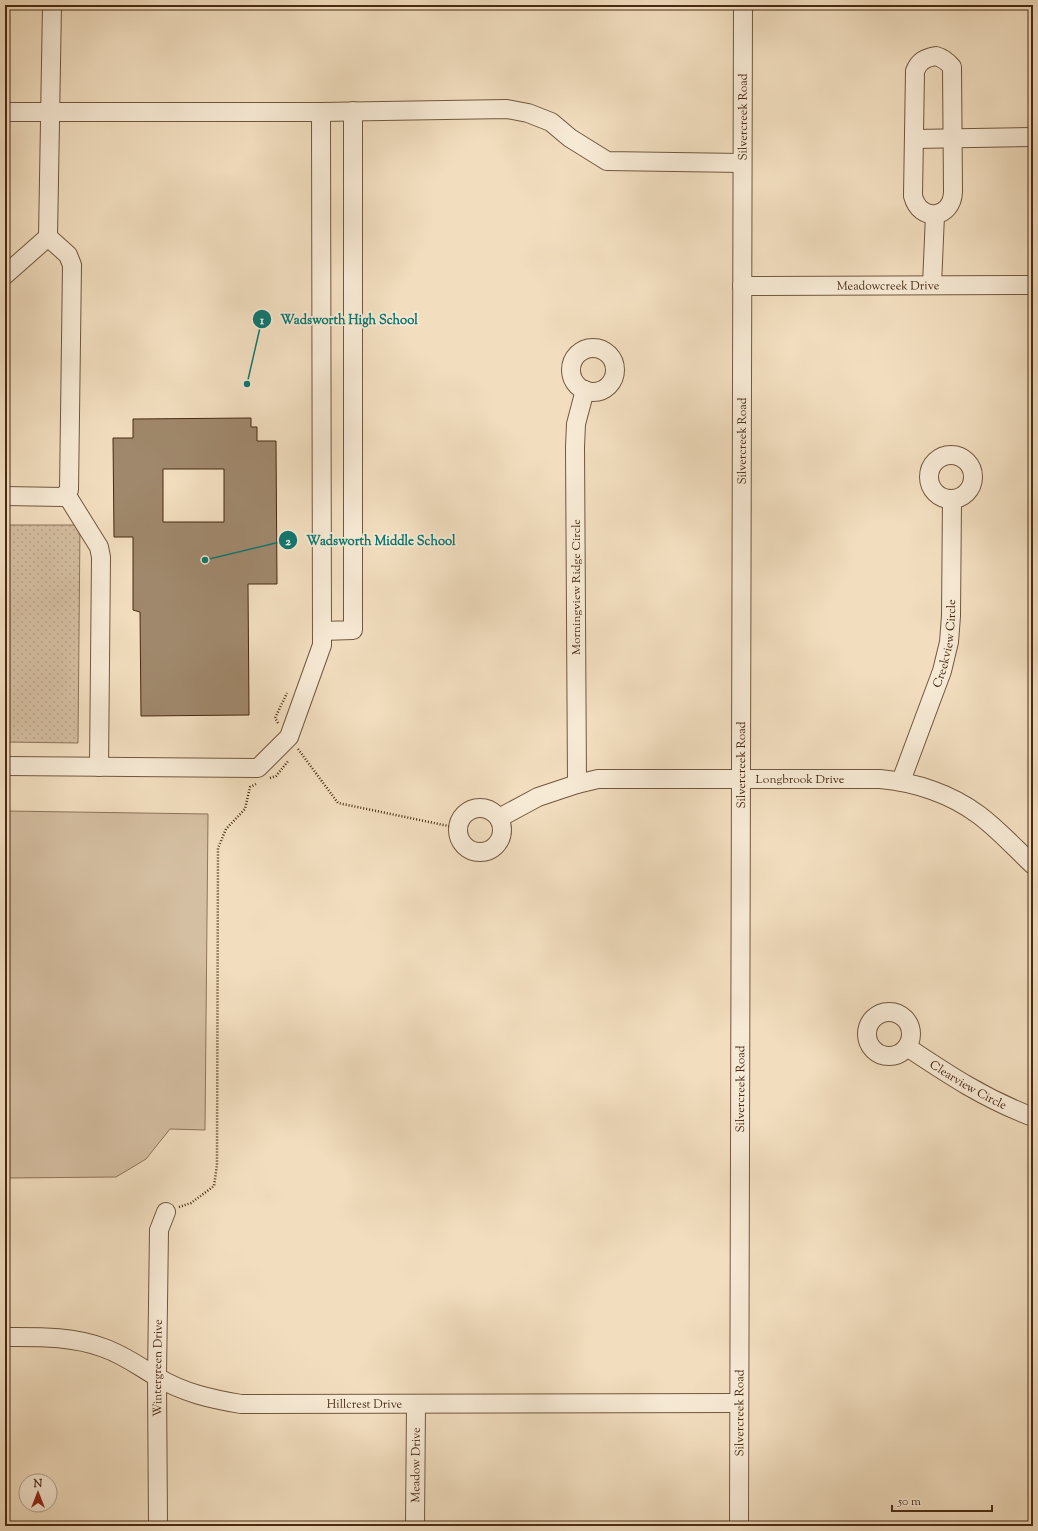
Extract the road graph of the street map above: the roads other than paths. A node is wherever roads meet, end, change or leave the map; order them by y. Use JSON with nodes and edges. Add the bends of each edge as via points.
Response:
{"nodes":[{"id":1,"x":52,"y":5,"type":"edge"},
{"id":2,"x":743,"y":5,"type":"edge"},
{"id":3,"x":353,"y":111,"type":"junction"},
{"id":4,"x":5,"y":112,"type":"edge"},
{"id":5,"x":51,"y":112,"type":"junction"},
{"id":6,"x":321,"y":112,"type":"junction"},
{"id":7,"x":1033,"y":137,"type":"edge"},
{"id":8,"x":952,"y":138,"type":"junction"},
{"id":9,"x":914,"y":139,"type":"junction"},
{"id":10,"x":742,"y":163,"type":"junction"},
{"id":11,"x":935,"y":215,"type":"junction"},
{"id":12,"x":48,"y":237,"type":"junction"},
{"id":13,"x":5,"y":275,"type":"edge"},
{"id":14,"x":932,"y":285,"type":"junction"},
{"id":15,"x":1033,"y":285,"type":"edge"},
{"id":16,"x":742,"y":286,"type":"junction"},
{"id":17,"x":585,"y":390,"type":"dead end"},
{"id":18,"x":66,"y":494,"type":"junction"},
{"id":19,"x":5,"y":496,"type":"edge"},
{"id":20,"x":952,"y":499,"type":"dead end"},
{"id":21,"x":322,"y":631,"type":"junction"},
{"id":22,"x":5,"y":766,"type":"edge"},
{"id":23,"x":99,"y":767,"type":"junction"},
{"id":24,"x":740,"y":780,"type":"junction"},
{"id":25,"x":901,"y":781,"type":"junction"},
{"id":26,"x":577,"y":784,"type":"junction"},
{"id":27,"x":499,"y":818,"type":"dead end"},
{"id":28,"x":1033,"y":866,"type":"edge"},
{"id":29,"x":907,"y":1046,"type":"dead end"},
{"id":30,"x":1033,"y":1117,"type":"edge"},
{"id":31,"x":166,"y":1212,"type":"road end"},
{"id":32,"x":5,"y":1337,"type":"edge"},
{"id":33,"x":157,"y":1377,"type":"junction"},
{"id":34,"x":739,"y":1403,"type":"junction"},
{"id":35,"x":416,"y":1404,"type":"junction"},
{"id":36,"x":158,"y":1526,"type":"edge"},
{"id":37,"x":414,"y":1526,"type":"edge"},
{"id":38,"x":738,"y":1526,"type":"edge"}],
"edges":[{"from":1,"to":5,"type":"street"},
{"from":2,"to":10,"type":"street","name":"Silvercreek Road"},
{"from":3,"to":6,"type":"street"},
{"from":3,"to":10,"type":"street","via":[[507,109],[528,113],[551,122],[570,138],[607,161]]},
{"from":3,"to":21,"type":"street","via":[[353,630]]},
{"from":4,"to":5,"type":"street"},
{"from":5,"to":6,"type":"street"},
{"from":5,"to":12,"type":"street"},
{"from":6,"to":21,"type":"street"},
{"from":7,"to":8,"type":"street"},
{"from":8,"to":9,"type":"street"},
{"from":8,"to":9,"type":"street","via":[[952,67],[936,56],[923,60],[915,71]]},
{"from":8,"to":11,"type":"street","via":[[953,199],[947,210]]},
{"from":9,"to":11,"type":"street","via":[[915,203],[923,212]]},
{"from":10,"to":16,"type":"street","name":"Silvercreek Road"},
{"from":11,"to":14,"type":"street"},
{"from":12,"to":13,"type":"street"},
{"from":12,"to":18,"type":"street","via":[[68,255],[72,265]]},
{"from":14,"to":15,"type":"street","name":"Meadowcreek Drive"},
{"from":14,"to":16,"type":"street","name":"Meadowcreek Drive"},
{"from":16,"to":24,"type":"street","name":"Silvercreek Road"},
{"from":17,"to":26,"type":"street","name":"Morningview Ridge Circle","via":[[576,424],[575,447]]},
{"from":18,"to":19,"type":"street","via":[[62,497]]},
{"from":18,"to":23,"type":"street","via":[[99,547],[101,557]]},
{"from":20,"to":25,"type":"street","name":"Creekview Circle","via":[[949,642],[942,671]]},
{"from":21,"to":23,"type":"street","via":[[322,645],[289,737],[258,768]]},
{"from":22,"to":23,"type":"street"},
{"from":24,"to":25,"type":"street","name":"Longbrook Drive"},
{"from":24,"to":26,"type":"street","name":"Longbrook Drive","via":[[619,779]]},
{"from":24,"to":34,"type":"street","name":"Silvercreek Road"},
{"from":25,"to":28,"type":"street","name":"Longbrook Drive","via":[[943,794],[978,815]]},
{"from":26,"to":27,"type":"street","name":"Longbrook Drive","via":[[538,796]]},
{"from":29,"to":30,"type":"street","name":"Clearview Circle","via":[[958,1082],[991,1100]]},
{"from":31,"to":33,"type":"street","name":"Wintergreen Drive","via":[[159,1230]]},
{"from":32,"to":33,"type":"street","name":"Hillcrest Drive","via":[[55,1337],[80,1341],[128,1358]]},
{"from":33,"to":35,"type":"street","name":"Hillcrest Drive","via":[[194,1394],[241,1404]]},
{"from":33,"to":36,"type":"street","name":"Wintergreen Drive"},
{"from":34,"to":35,"type":"street","name":"Hillcrest Drive"},
{"from":34,"to":38,"type":"street","name":"Silvercreek Road"},
{"from":35,"to":37,"type":"street","name":"Meadow Drive"}]}
